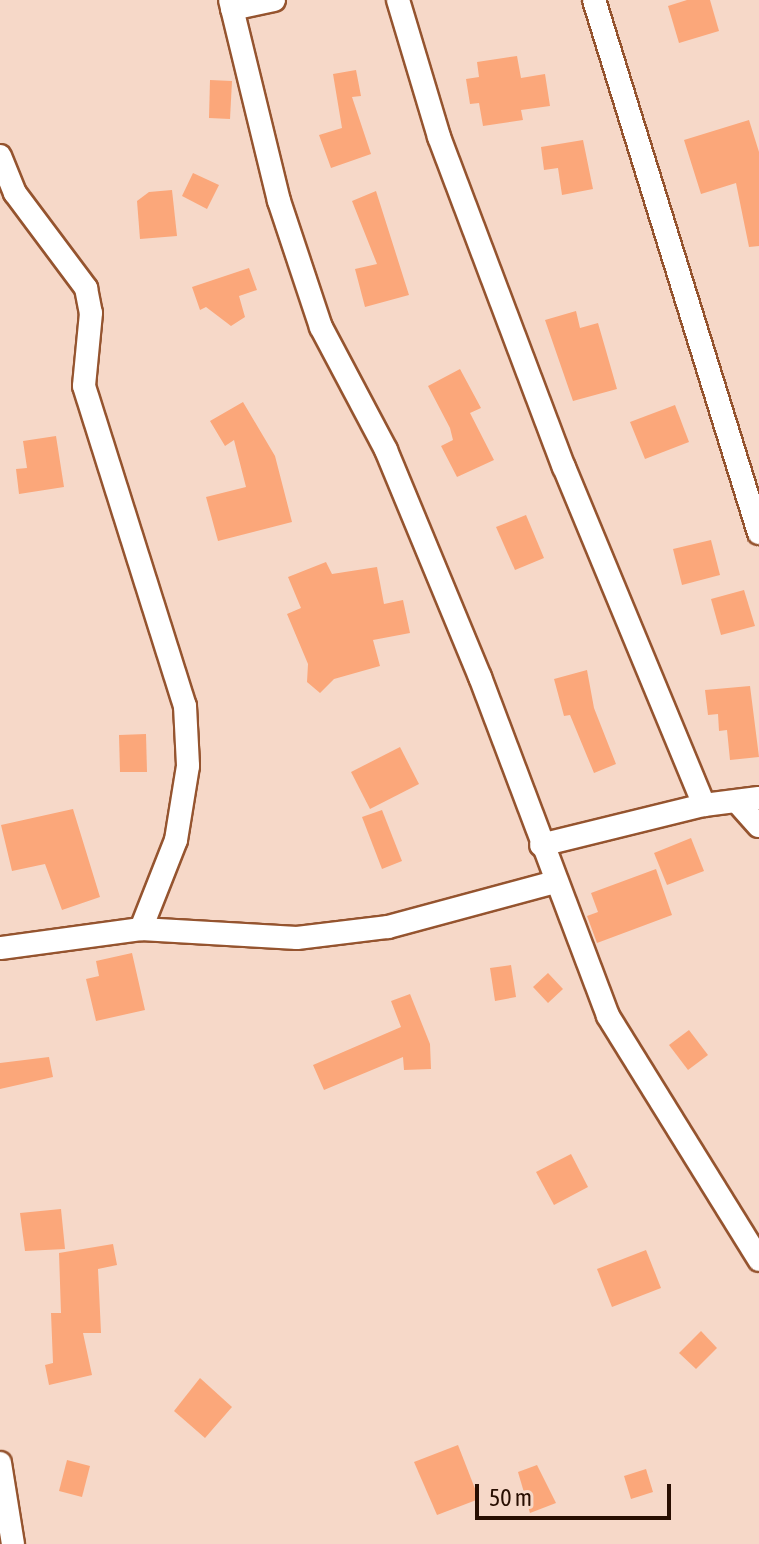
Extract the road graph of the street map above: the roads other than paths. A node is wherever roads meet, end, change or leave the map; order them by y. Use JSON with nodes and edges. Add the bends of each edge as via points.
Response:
{"nodes":[{"id":1,"x":274,"y":0,"type":"edge"},
{"id":2,"x":398,"y":0,"type":"edge"},
{"id":3,"x":594,"y":0,"type":"edge"},
{"id":4,"x":231,"y":5,"type":"edge"},
{"id":5,"x":0,"y":156,"type":"edge"},
{"id":6,"x":759,"y":533,"type":"edge"},
{"id":7,"x":748,"y":800,"type":"edge"},
{"id":8,"x":704,"y":805,"type":"junction"},
{"id":9,"x":759,"y":826,"type":"edge"},
{"id":10,"x":541,"y":845,"type":"junction"},
{"id":11,"x":555,"y":882,"type":"junction"},
{"id":12,"x":141,"y":929,"type":"junction"},
{"id":13,"x":0,"y":948,"type":"edge"},
{"id":14,"x":759,"y":1260,"type":"edge"},
{"id":15,"x":0,"y":1463,"type":"edge"},
{"id":16,"x":13,"y":1544,"type":"edge"}],
"edges":[{"from":1,"to":4,"type":"street"},
{"from":2,"to":8,"type":"street","via":[[444,152],[564,467]]},
{"from":3,"to":6,"type":"street"},
{"from":4,"to":10,"type":"street","via":[[279,201],[321,327],[386,450],[480,677]]},
{"from":5,"to":12,"type":"street","via":[[15,193],[86,288],[91,313],[84,386],[185,706],[188,766],[183,813]]},
{"from":7,"to":8,"type":"street"},
{"from":7,"to":9,"type":"street"},
{"from":8,"to":10,"type":"street"},
{"from":10,"to":11,"type":"street"},
{"from":11,"to":12,"type":"street","via":[[388,927],[297,938]]},
{"from":11,"to":14,"type":"street","via":[[615,1029]]},
{"from":12,"to":13,"type":"street"},
{"from":15,"to":16,"type":"street"}]}
